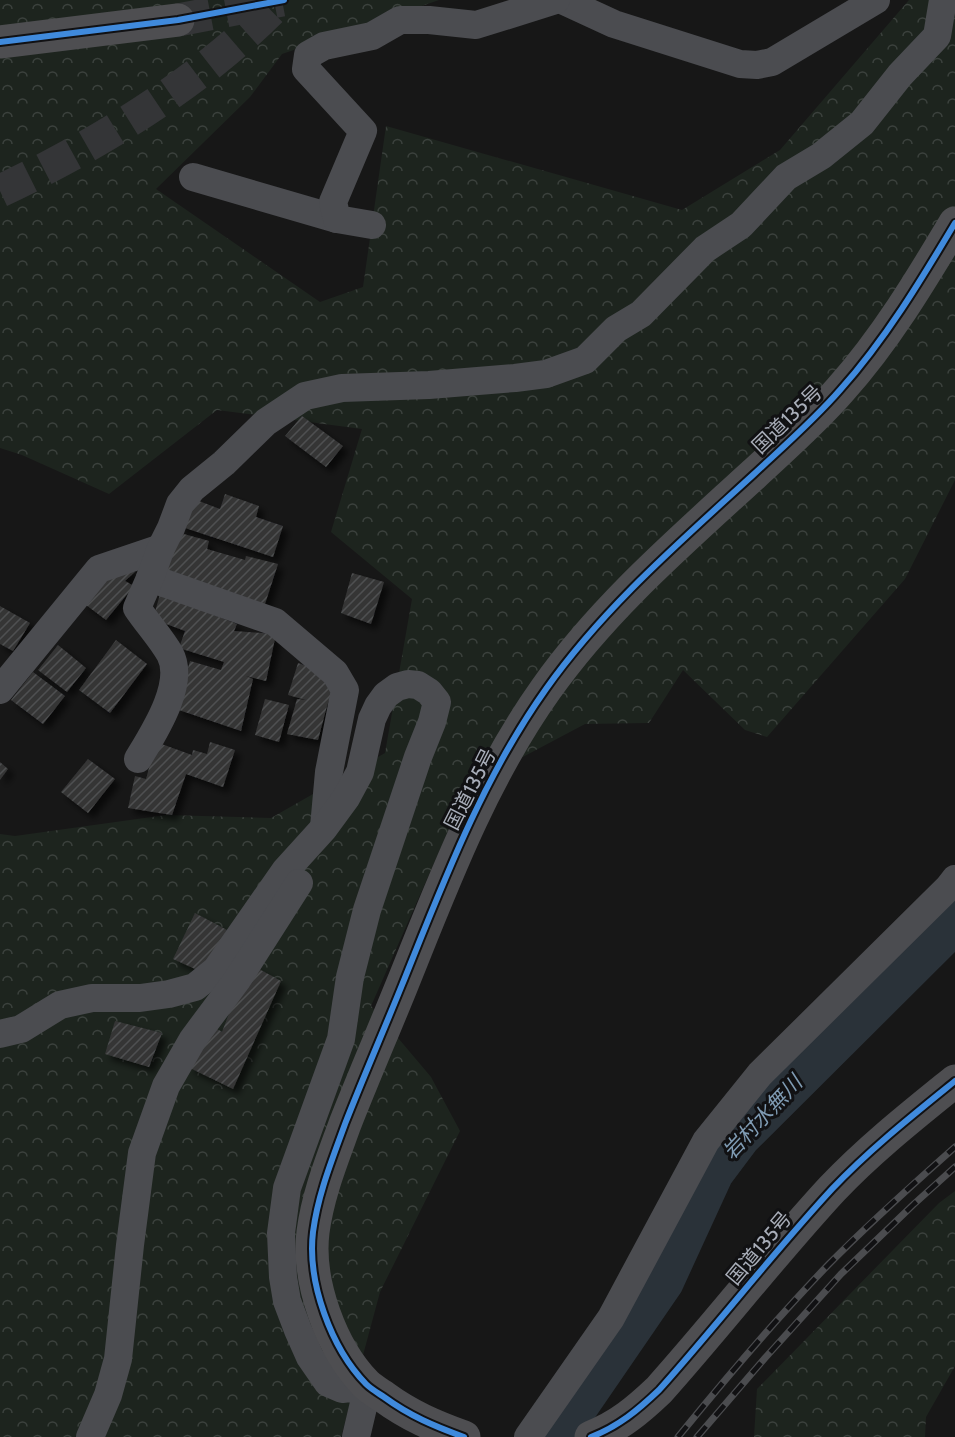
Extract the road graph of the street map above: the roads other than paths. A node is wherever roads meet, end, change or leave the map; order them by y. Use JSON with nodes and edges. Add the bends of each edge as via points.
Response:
{"nodes":[{"id":1,"x":556,"y":0,"type":"edge"},
{"id":2,"x":562,"y":0,"type":"edge"},
{"id":3,"x":876,"y":0,"type":"edge"},
{"id":4,"x":944,"y":0,"type":"edge"},
{"id":5,"x":178,"y":20,"type":"tunnel mouth"},
{"id":6,"x":0,"y":42,"type":"edge"},
{"id":7,"x":193,"y":177,"type":"dead end"},
{"id":8,"x":337,"y":219,"type":"junction"},
{"id":9,"x":955,"y":223,"type":"edge"},
{"id":10,"x":372,"y":225,"type":"dead end"},
{"id":11,"x":161,"y":548,"type":"junction"},
{"id":12,"x":150,"y":578,"type":"junction"},
{"id":13,"x":6,"y":673,"type":"edge"},
{"id":14,"x":138,"y":759,"type":"dead end"},
{"id":15,"x":324,"y":828,"type":"junction"},
{"id":16,"x":955,"y":879,"type":"edge"},
{"id":17,"x":0,"y":1034,"type":"edge"},
{"id":18,"x":955,"y":1081,"type":"edge"},
{"id":19,"x":368,"y":1386,"type":"junction"},
{"id":20,"x":90,"y":1437,"type":"edge"},
{"id":21,"x":356,"y":1437,"type":"edge"},
{"id":22,"x":464,"y":1437,"type":"edge"},
{"id":23,"x":528,"y":1437,"type":"edge"},
{"id":24,"x":591,"y":1437,"type":"edge"}],
"edges":[{"from":1,"to":8,"type":"street","via":[[476,25],[400,20],[372,36],[324,46],[308,55],[306,69],[363,131],[333,202]]},
{"from":2,"to":3,"type":"street","via":[[614,24],[741,64],[757,65],[772,62]]},
{"from":4,"to":11,"type":"street","via":[[938,36],[862,123],[821,156],[786,177],[741,225],[705,249],[641,314],[616,329],[585,360],[546,374],[515,378],[342,388],[305,396],[266,422],[192,489],[180,504]]},
{"from":5,"to":6,"type":"highway"},
{"from":7,"to":8,"type":"street"},
{"from":8,"to":10,"type":"street"},
{"from":9,"to":19,"type":"highway","name":"国道135号","via":[[902,309],[842,388],[616,603],[580,644],[546,688],[487,786],[449,868],[351,1109],[327,1170],[315,1218],[313,1250],[318,1294],[335,1338]]},
{"from":11,"to":12,"type":"street"},
{"from":11,"to":13,"type":"street","via":[[99,569]]},
{"from":12,"to":14,"type":"street","via":[[137,608],[171,656],[175,671],[162,718]]},
{"from":12,"to":15,"type":"street","via":[[275,622],[335,673],[345,690],[329,772]]},
{"from":15,"to":17,"type":"street","via":[[285,871],[216,970],[195,987],[140,998],[92,998],[60,1005],[21,1029]]},
{"from":15,"to":19,"type":"street","via":[[360,772],[372,720],[386,695],[408,684],[429,692],[436,702],[432,722],[367,910],[350,977],[341,1039],[287,1188],[281,1233],[287,1301],[310,1357],[328,1383],[342,1389]]},
{"from":15,"to":20,"type":"street","via":[[299,884],[165,1086],[142,1153],[118,1359]]},
{"from":16,"to":23,"type":"street","via":[[760,1074],[706,1141],[610,1318]]},
{"from":18,"to":24,"type":"highway","name":"国道135号","via":[[833,1188],[659,1390],[636,1412]]},
{"from":19,"to":21,"type":"street"},
{"from":19,"to":22,"type":"highway","name":"国道135号","via":[[418,1419]]}]}
